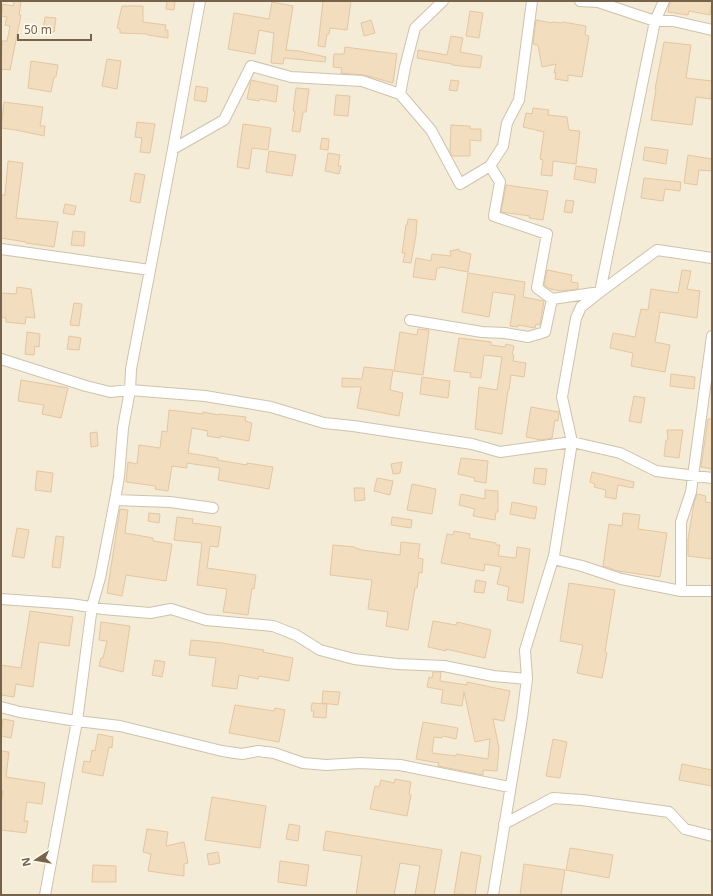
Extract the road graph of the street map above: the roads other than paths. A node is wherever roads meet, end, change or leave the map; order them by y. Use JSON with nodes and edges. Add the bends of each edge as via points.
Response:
{"nodes":[{"id":1,"x":200,"y":1,"type":"edge"},
{"id":2,"x":443,"y":1,"type":"edge"},
{"id":3,"x":532,"y":1,"type":"edge"},
{"id":4,"x":580,"y":1,"type":"edge"},
{"id":5,"x":664,"y":1,"type":"edge"},
{"id":6,"x":654,"y":21,"type":"junction"},
{"id":7,"x":712,"y":30,"type":"edge"},
{"id":8,"x":400,"y":94,"type":"junction"},
{"id":9,"x":173,"y":149,"type":"junction"},
{"id":10,"x":490,"y":166,"type":"junction"},
{"id":11,"x":1,"y":249,"type":"edge"},
{"id":12,"x":712,"y":258,"type":"edge"},
{"id":13,"x":150,"y":270,"type":"junction"},
{"id":14,"x":600,"y":292,"type":"junction"},
{"id":15,"x":552,"y":299,"type":"junction"},
{"id":16,"x":410,"y":320,"type":"dead end"},
{"id":17,"x":712,"y":336,"type":"edge"},
{"id":18,"x":1,"y":359,"type":"edge"},
{"id":19,"x":130,"y":390,"type":"junction"},
{"id":20,"x":572,"y":442,"type":"junction"},
{"id":21,"x":693,"y":476,"type":"junction"},
{"id":22,"x":712,"y":478,"type":"edge"},
{"id":23,"x":115,"y":500,"type":"junction"},
{"id":24,"x":213,"y":508,"type":"dead end"},
{"id":25,"x":553,"y":559,"type":"junction"},
{"id":26,"x":681,"y":591,"type":"junction"},
{"id":27,"x":712,"y":591,"type":"edge"},
{"id":28,"x":1,"y":599,"type":"edge"},
{"id":29,"x":92,"y":606,"type":"junction"},
{"id":30,"x":527,"y":679,"type":"junction"},
{"id":31,"x":1,"y":707,"type":"edge"},
{"id":32,"x":77,"y":721,"type":"junction"},
{"id":33,"x":510,"y":787,"type":"junction"},
{"id":34,"x":504,"y":824,"type":"junction"},
{"id":35,"x":712,"y":836,"type":"edge"},
{"id":36,"x":45,"y":895,"type":"edge"},
{"id":37,"x":493,"y":895,"type":"edge"}],
"edges":[{"from":1,"to":9,"type":"street"},
{"from":2,"to":8,"type":"street","via":[[415,28]]},
{"from":3,"to":10,"type":"street","via":[[519,100],[507,122],[503,146]]},
{"from":4,"to":6,"type":"street","via":[[598,2]]},
{"from":5,"to":6,"type":"street"},
{"from":6,"to":7,"type":"street","via":[[673,21]]},
{"from":6,"to":14,"type":"street"},
{"from":8,"to":9,"type":"street","via":[[362,80],[291,77],[251,66],[224,120]]},
{"from":8,"to":10,"type":"street","via":[[431,130],[460,184]]},
{"from":9,"to":13,"type":"street"},
{"from":10,"to":15,"type":"street","via":[[500,182],[494,216],[547,234],[537,288]]},
{"from":11,"to":13,"type":"street"},
{"from":12,"to":14,"type":"street","via":[[658,250]]},
{"from":13,"to":19,"type":"street","via":[[131,369]]},
{"from":14,"to":15,"type":"street"},
{"from":14,"to":20,"type":"street","via":[[581,307],[576,318],[562,397]]},
{"from":15,"to":16,"type":"street","via":[[545,332],[528,337]]},
{"from":17,"to":21,"type":"street"},
{"from":18,"to":19,"type":"street","via":[[110,392]]},
{"from":19,"to":20,"type":"street","via":[[205,396],[271,407],[324,423],[472,444],[500,452]]},
{"from":19,"to":23,"type":"street","via":[[122,428]]},
{"from":20,"to":21,"type":"street","via":[[620,453],[656,471]]},
{"from":20,"to":25,"type":"street"},
{"from":21,"to":22,"type":"street"},
{"from":21,"to":26,"type":"street","via":[[691,492],[681,522]]},
{"from":23,"to":24,"type":"street","via":[[170,502]]},
{"from":23,"to":29,"type":"street"},
{"from":25,"to":26,"type":"street","via":[[621,580]]},
{"from":25,"to":30,"type":"street","via":[[525,650]]},
{"from":26,"to":27,"type":"street"},
{"from":28,"to":29,"type":"street"},
{"from":29,"to":30,"type":"street","via":[[150,613],[171,609],[206,620],[273,626],[296,635],[320,650],[354,659],[444,666],[493,676]]},
{"from":29,"to":32,"type":"street"},
{"from":30,"to":33,"type":"street"},
{"from":31,"to":32,"type":"street"},
{"from":32,"to":33,"type":"street","via":[[120,726],[222,751],[242,754],[258,751],[274,753],[303,763],[326,765],[400,765]]},
{"from":32,"to":36,"type":"street"},
{"from":33,"to":34,"type":"street"},
{"from":34,"to":35,"type":"street","via":[[553,798],[669,812],[685,829]]},
{"from":34,"to":37,"type":"street"}]}
